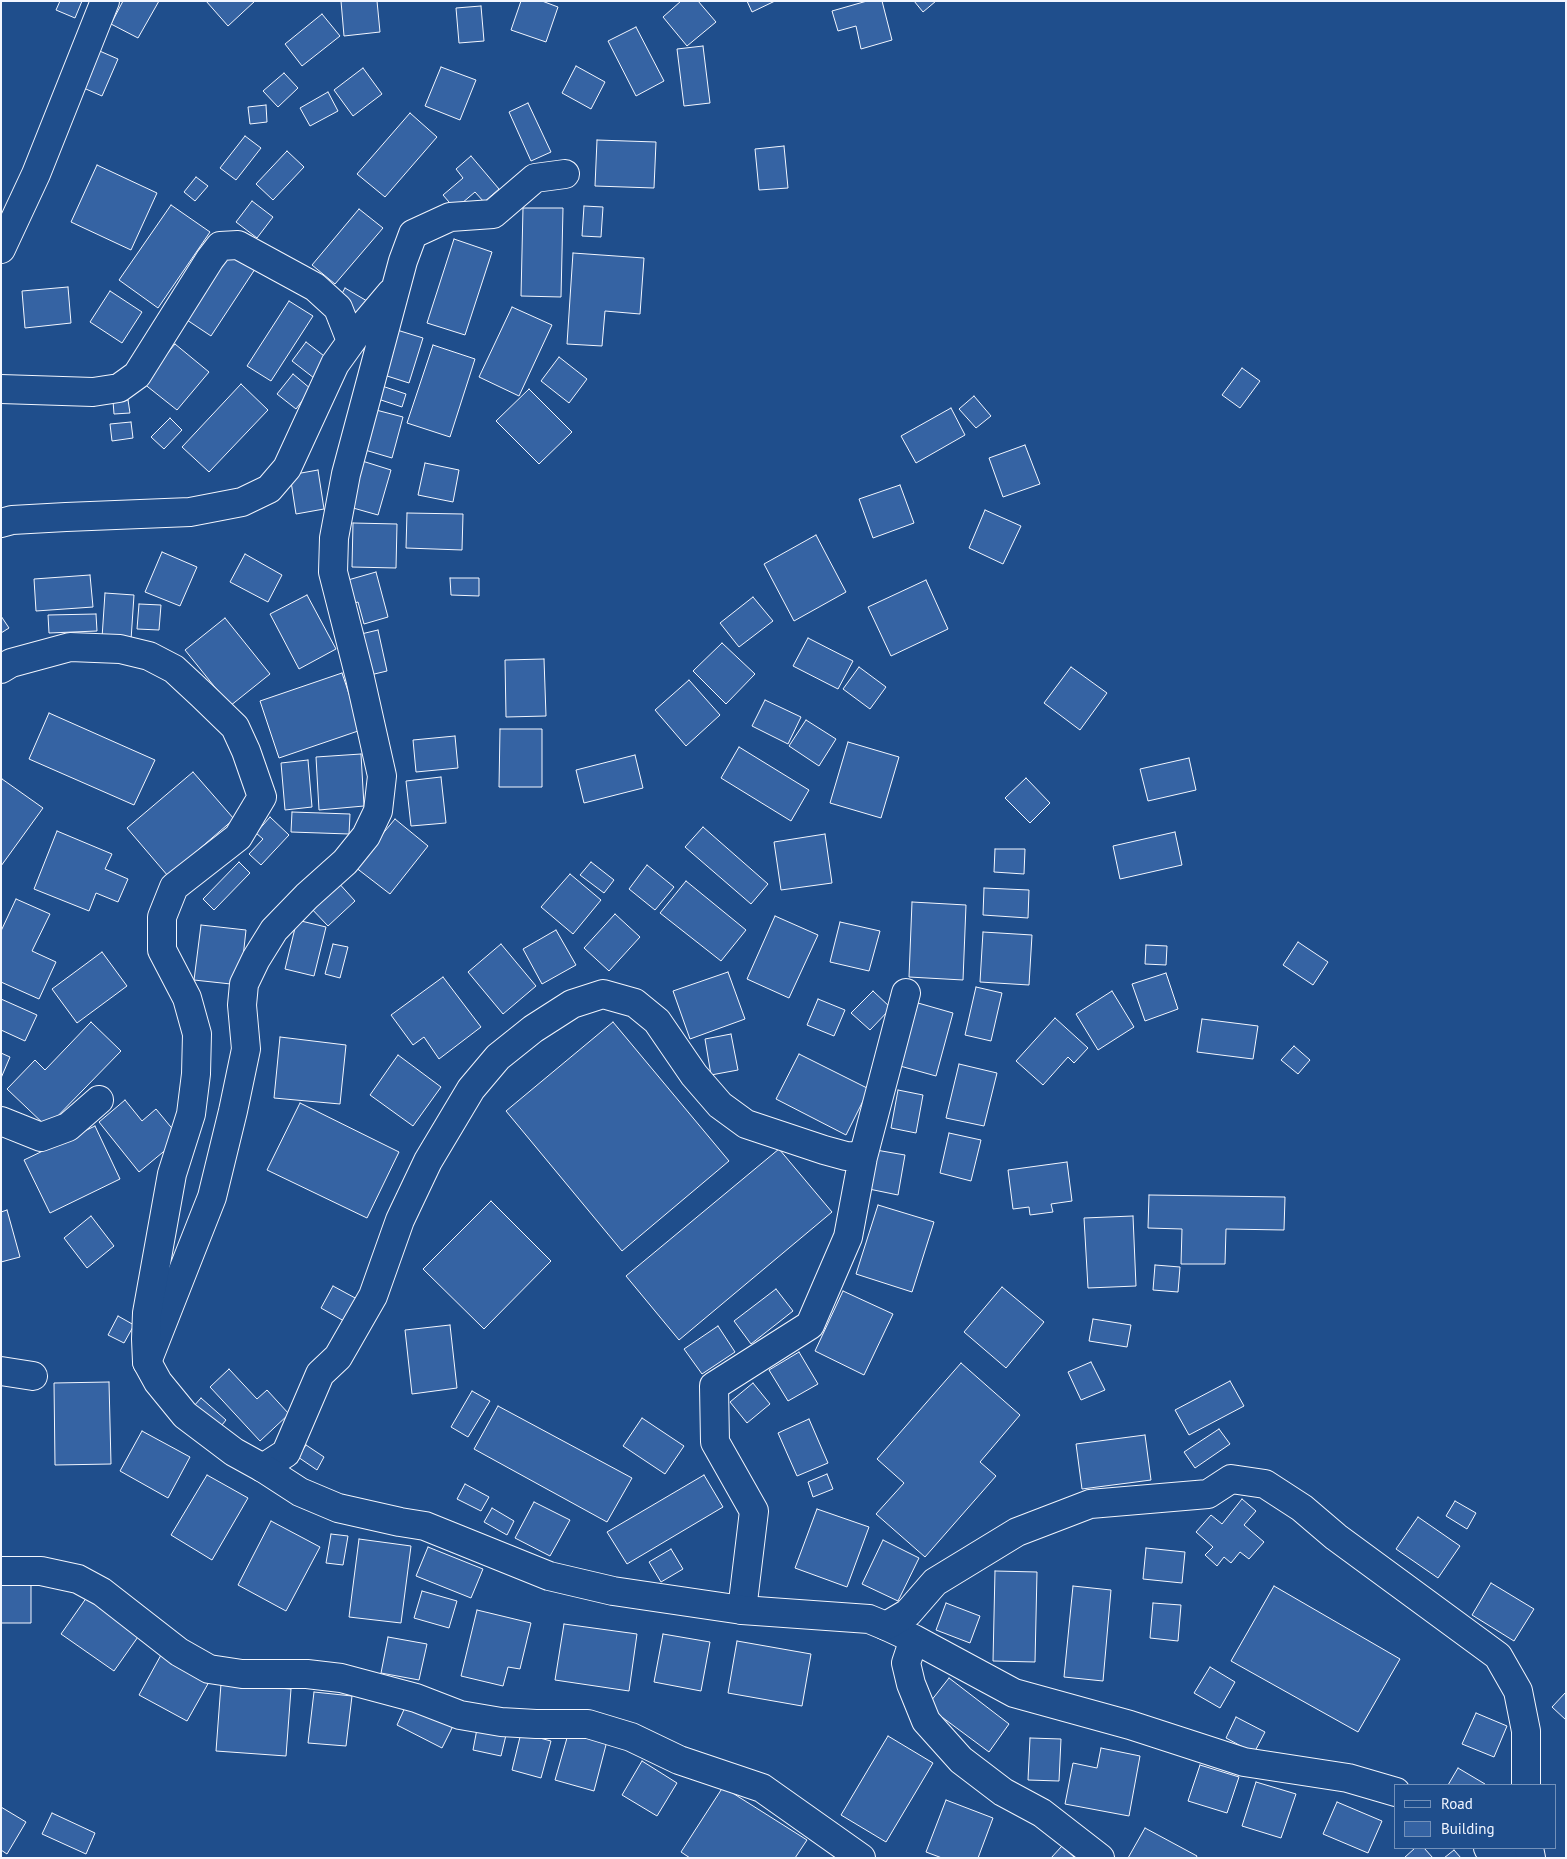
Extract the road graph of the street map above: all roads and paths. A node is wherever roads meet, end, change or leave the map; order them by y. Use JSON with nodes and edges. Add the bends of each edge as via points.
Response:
{"nodes":[{"id":1,"x":105,"y":1,"type":"edge"},
{"id":2,"x":565,"y":174,"type":"dead end"},
{"id":3,"x":1,"y":249,"type":"edge"},
{"id":4,"x":397,"y":286,"type":"junction"},
{"id":5,"x":351,"y":341,"type":"junction"},
{"id":6,"x":1,"y":390,"type":"edge"},
{"id":7,"x":1,"y":523,"type":"edge"},
{"id":8,"x":1,"y":669,"type":"edge"},
{"id":9,"x":906,"y":993,"type":"dead end"},
{"id":10,"x":99,"y":1100,"type":"dead end"},
{"id":11,"x":1,"y":1121,"type":"edge"},
{"id":12,"x":863,"y":1157,"type":"junction"},
{"id":13,"x":147,"y":1362,"type":"junction"},
{"id":14,"x":1,"y":1371,"type":"edge"},
{"id":15,"x":33,"y":1376,"type":"dead end"},
{"id":16,"x":263,"y":1468,"type":"junction"},
{"id":17,"x":1,"y":1570,"type":"edge"},
{"id":18,"x":742,"y":1610,"type":"junction"},
{"id":19,"x":886,"y":1626,"type":"junction"},
{"id":20,"x":914,"y":1639,"type":"junction"},
{"id":21,"x":1526,"y":1784,"type":"edge"},
{"id":22,"x":1394,"y":1791,"type":"edge"},
{"id":23,"x":1490,"y":1849,"type":"edge"},
{"id":24,"x":861,"y":1858,"type":"edge"},
{"id":25,"x":1100,"y":1858,"type":"edge"},
{"id":26,"x":1505,"y":1858,"type":"edge"}],
"edges":[{"from":1,"to":3,"type":"street","via":[[36,174]]},
{"from":2,"to":4,"type":"street","via":[[535,178],[493,214],[450,217],[412,234]]},
{"from":4,"to":5,"type":"street"},
{"from":4,"to":13,"type":"street","via":[[346,474],[334,538],[333,572],[382,776],[378,812],[366,836],[345,862],[274,930],[244,984],[242,1005],[246,1049],[212,1197]]},
{"from":5,"to":6,"type":"street","via":[[338,308],[315,287],[238,245],[220,246],[137,375],[119,388],[93,392]]},
{"from":5,"to":7,"type":"street","via":[[335,364],[287,468],[270,489],[242,502],[190,512]]},
{"from":8,"to":13,"type":"street","via":[[11,663],[70,647],[120,649],[149,656],[174,670],[235,727],[262,797],[238,837],[174,887],[162,916],[162,950],[187,998],[197,1034],[196,1074],[191,1114],[172,1174],[147,1313]]},
{"from":9,"to":12,"type":"street"},
{"from":10,"to":11,"type":"street","via":[[68,1127],[41,1137]]},
{"from":12,"to":16,"type":"street","via":[[824,1150],[746,1124],[720,1105],[694,1075],[658,1021],[635,1004],[602,994],[572,1004],[498,1057],[471,1089],[428,1160],[400,1220],[373,1296],[338,1357],[320,1374],[286,1453]]},
{"from":12,"to":18,"type":"street","via":[[848,1237],[810,1325],[714,1386],[715,1442],[754,1511]]},
{"from":13,"to":16,"type":"street","via":[[158,1382],[185,1415],[234,1452]]},
{"from":14,"to":15,"type":"street"},
{"from":16,"to":18,"type":"street","via":[[300,1492],[338,1508],[425,1526],[549,1576],[614,1592]]},
{"from":17,"to":24,"type":"street","via":[[41,1571],[78,1579],[102,1592],[179,1652],[209,1668],[242,1674],[307,1674],[341,1678],[416,1698],[460,1716],[501,1722],[588,1724],[631,1737],[679,1760],[762,1788]]},
{"from":18,"to":19,"type":"street","via":[[869,1619]]},
{"from":19,"to":20,"type":"street"},
{"from":19,"to":21,"type":"street","via":[[908,1613],[935,1582],[1017,1532],[1090,1504],[1208,1494],[1231,1479],[1265,1484],[1302,1508],[1336,1537],[1498,1656],[1518,1691],[1526,1731]]},
{"from":20,"to":22,"type":"street","via":[[1014,1693],[1130,1725],[1244,1762],[1348,1778]]},
{"from":20,"to":25,"type":"street","via":[[906,1664],[926,1721],[961,1760],[1003,1792],[1042,1813]]},
{"from":23,"to":26,"type":"street"}]}
